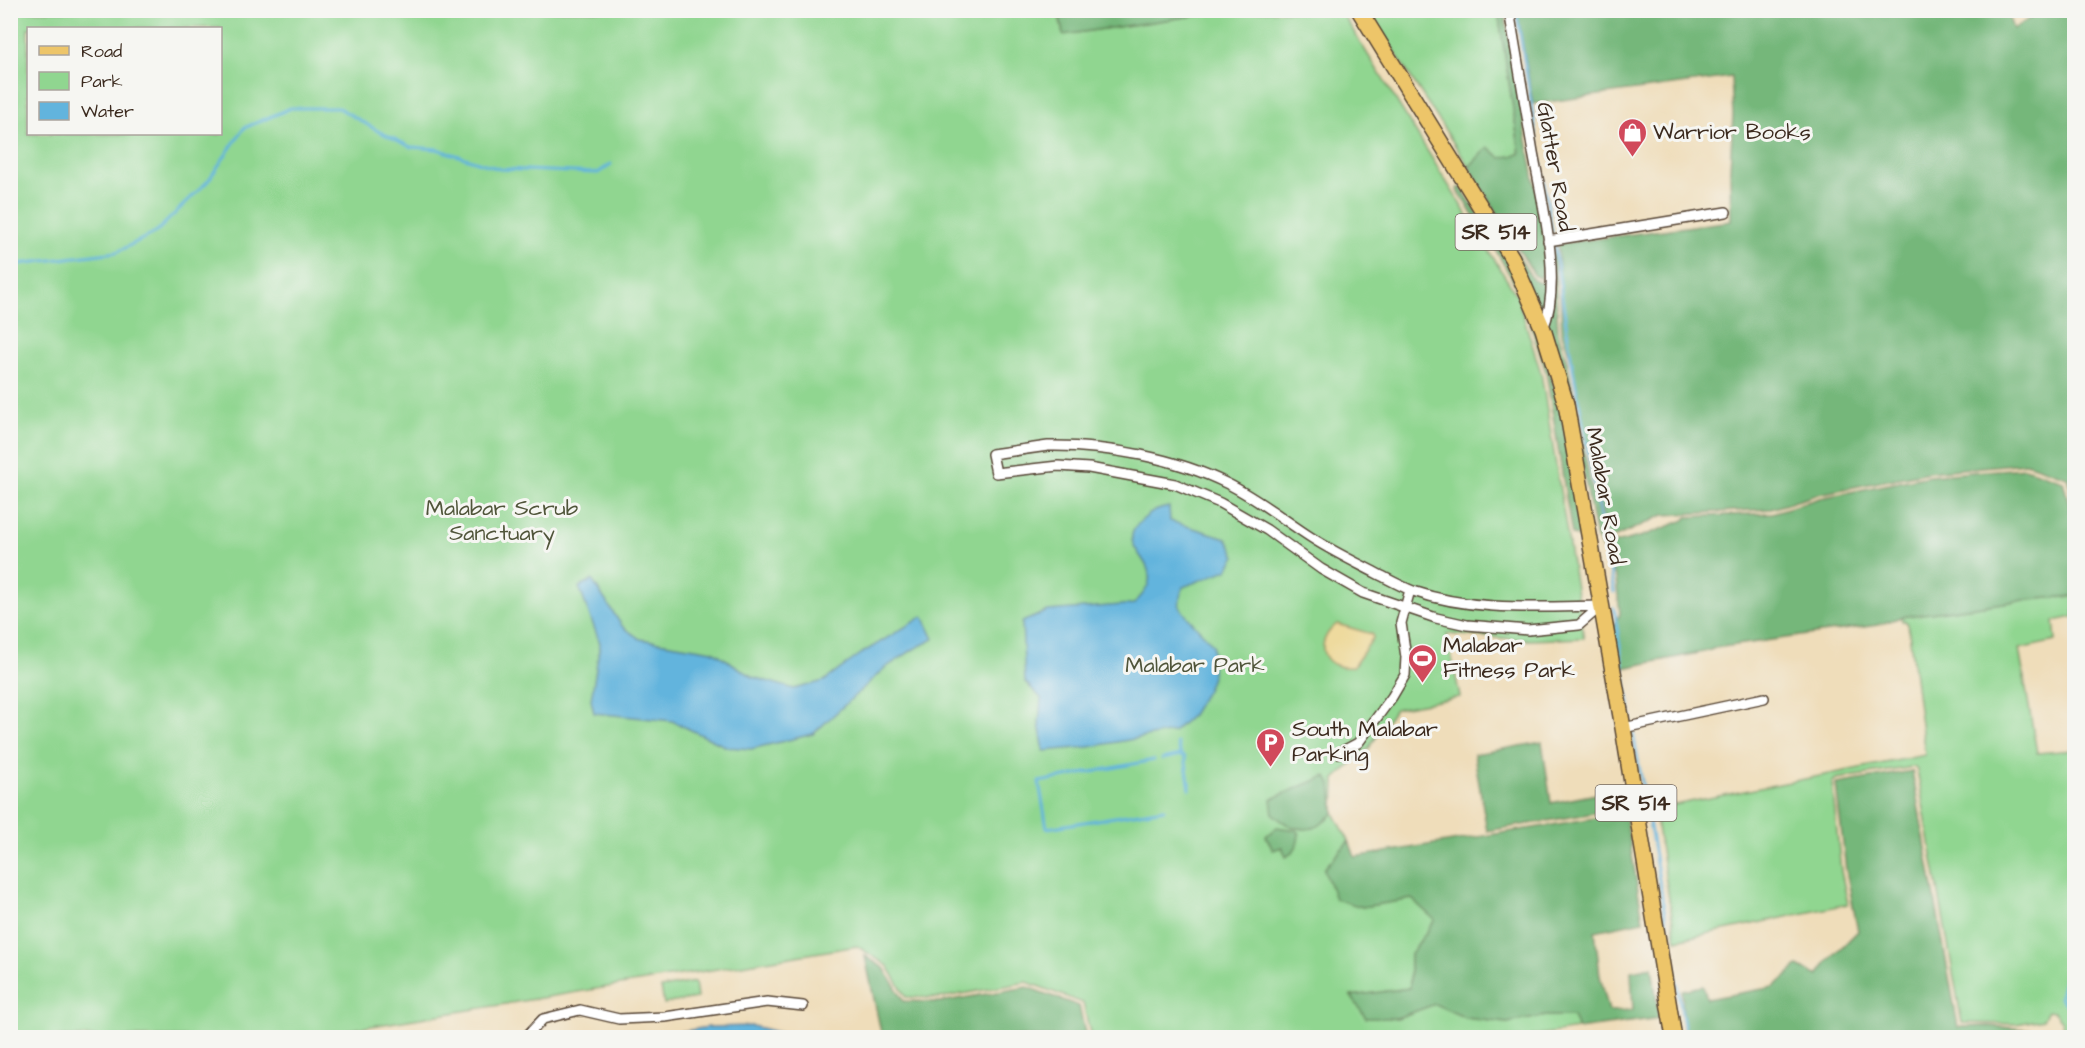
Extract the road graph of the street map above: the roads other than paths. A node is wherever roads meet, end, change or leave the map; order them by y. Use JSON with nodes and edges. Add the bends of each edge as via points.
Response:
{"nodes":[{"id":1,"x":1359,"y":10,"type":"edge"},
{"id":2,"x":1509,"y":10,"type":"edge"},
{"id":3,"x":1726,"y":212,"type":"dead end"},
{"id":4,"x":1548,"y":241,"type":"junction"},
{"id":5,"x":1543,"y":329,"type":"junction"},
{"id":6,"x":1185,"y":467,"type":"junction"},
{"id":7,"x":1175,"y":484,"type":"junction"},
{"id":8,"x":1310,"y":537,"type":"junction"},
{"id":9,"x":1300,"y":554,"type":"junction"},
{"id":10,"x":1410,"y":590,"type":"junction"},
{"id":11,"x":1601,"y":606,"type":"junction"},
{"id":12,"x":1405,"y":607,"type":"junction"},
{"id":13,"x":1764,"y":698,"type":"dead end"},
{"id":14,"x":1623,"y":728,"type":"junction"},
{"id":15,"x":1339,"y":753,"type":"dead end"},
{"id":16,"x":803,"y":1006,"type":"dead end"},
{"id":17,"x":525,"y":1038,"type":"edge"},
{"id":18,"x":1674,"y":1038,"type":"edge"}],
"edges":[{"from":1,"to":5,"type":"main road","name":"Malabar Road","number":"SR 514","via":[[1512,258]]},
{"from":2,"to":4,"type":"street","name":"Glatter Road"},
{"from":3,"to":4,"type":"street"},
{"from":4,"to":5,"type":"street","name":"Glatter Road","via":[[1551,299]]},
{"from":5,"to":11,"type":"main road","name":"Malabar Road","number":"SR 514","via":[[1566,404]]},
{"from":6,"to":7,"type":"street"},
{"from":6,"to":7,"type":"street","via":[[1091,447],[1048,446],[992,454],[996,473],[1058,466]]},
{"from":6,"to":8,"type":"street","via":[[1228,484]]},
{"from":7,"to":9,"type":"street","via":[[1220,503]]},
{"from":8,"to":9,"type":"street"},
{"from":8,"to":10,"type":"street"},
{"from":9,"to":12,"type":"street","via":[[1364,592]]},
{"from":10,"to":11,"type":"street","via":[[1442,600],[1503,608]]},
{"from":10,"to":12,"type":"street"},
{"from":11,"to":12,"type":"street","via":[[1580,625],[1528,630],[1467,625]]},
{"from":11,"to":14,"type":"main road","name":"Malabar Road","number":"SR 514"},
{"from":12,"to":15,"type":"street","via":[[1401,623],[1405,675],[1358,743]]},
{"from":13,"to":14,"type":"street"},
{"from":14,"to":18,"type":"main road","name":"Malabar Road","number":"SR 514"},
{"from":16,"to":17,"type":"street","via":[[767,1002],[665,1017],[619,1019],[580,1010],[543,1019]]}]}
